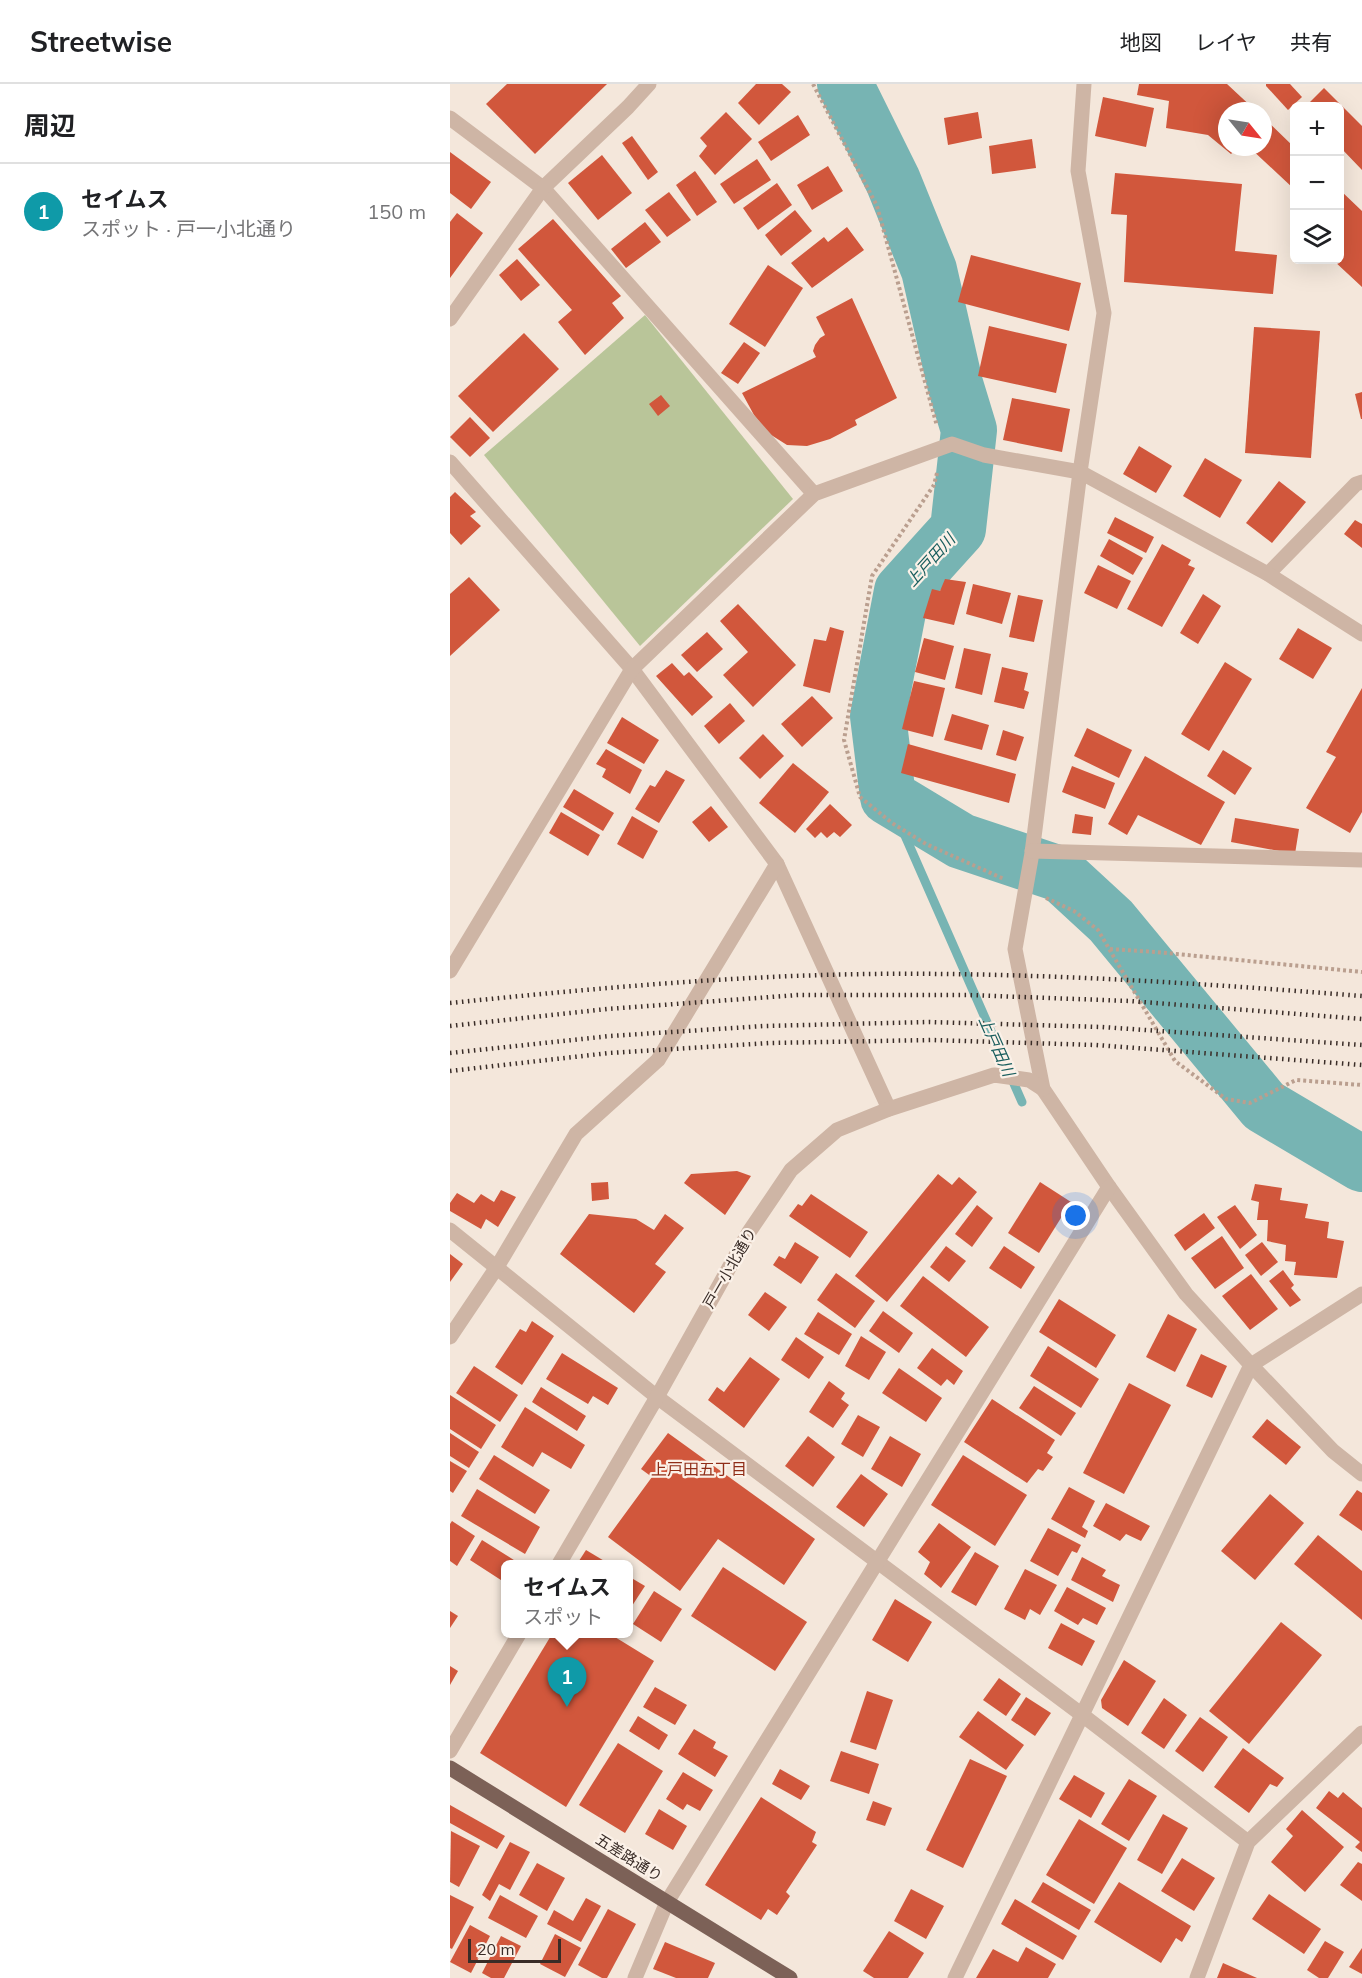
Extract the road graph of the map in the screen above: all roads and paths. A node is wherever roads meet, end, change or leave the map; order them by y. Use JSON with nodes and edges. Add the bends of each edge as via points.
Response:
{"nodes":[{"id":1,"x":649,"y":84,"type":"edge"},
{"id":2,"x":1084,"y":84,"type":"edge"},
{"id":3,"x":450,"y":118,"type":"edge"},
{"id":4,"x":543,"y":188,"type":"junction"},
{"id":5,"x":450,"y":319,"type":"edge"},
{"id":6,"x":450,"y":462,"type":"edge"},
{"id":7,"x":1080,"y":472,"type":"junction"},
{"id":8,"x":1362,"y":482,"type":"edge"},
{"id":9,"x":814,"y":494,"type":"junction"},
{"id":10,"x":1268,"y":574,"type":"junction"},
{"id":11,"x":1362,"y":634,"type":"edge"},
{"id":12,"x":632,"y":669,"type":"junction"},
{"id":13,"x":892,"y":823,"type":"dead end"},
{"id":14,"x":1032,"y":852,"type":"junction"},
{"id":15,"x":1362,"y":860,"type":"edge"},
{"id":16,"x":777,"y":864,"type":"junction"},
{"id":17,"x":1026,"y":888,"type":"junction"},
{"id":18,"x":1110,"y":949,"type":"junction"},
{"id":19,"x":450,"y":971,"type":"edge"},
{"id":20,"x":1362,"y":972,"type":"edge"},
{"id":21,"x":1362,"y":1085,"type":"edge"},
{"id":22,"x":1042,"y":1089,"type":"junction"},
{"id":23,"x":889,"y":1108,"type":"junction"},
{"id":24,"x":1109,"y":1187,"type":"junction"},
{"id":25,"x":450,"y":1230,"type":"edge"},
{"id":26,"x":497,"y":1267,"type":"junction"},
{"id":27,"x":1362,"y":1294,"type":"edge"},
{"id":28,"x":450,"y":1337,"type":"edge"},
{"id":29,"x":1251,"y":1365,"type":"junction"},
{"id":30,"x":657,"y":1397,"type":"junction"},
{"id":31,"x":1362,"y":1474,"type":"edge"},
{"id":32,"x":561,"y":1560,"type":"edge"},
{"id":33,"x":876,"y":1562,"type":"junction"},
{"id":34,"x":517,"y":1638,"type":"edge"},
{"id":35,"x":1081,"y":1714,"type":"junction"},
{"id":36,"x":1362,"y":1733,"type":"edge"},
{"id":37,"x":450,"y":1751,"type":"edge"},
{"id":38,"x":450,"y":1768,"type":"edge"},
{"id":39,"x":1248,"y":1842,"type":"junction"},
{"id":40,"x":667,"y":1902,"type":"junction"},
{"id":41,"x":635,"y":1978,"type":"edge"},
{"id":42,"x":790,"y":1978,"type":"edge"},
{"id":43,"x":955,"y":1978,"type":"edge"},
{"id":44,"x":1197,"y":1978,"type":"edge"}],
"edges":[{"from":1,"to":4,"type":"street"},
{"from":2,"to":7,"type":"street","via":[[1078,171],[1104,313]]},
{"from":3,"to":4,"type":"street"},
{"from":4,"to":5,"type":"street"},
{"from":4,"to":9,"type":"street"},
{"from":6,"to":12,"type":"street"},
{"from":7,"to":9,"type":"street","via":[[984,455],[952,444]]},
{"from":7,"to":10,"type":"street"},
{"from":7,"to":14,"type":"street"},
{"from":8,"to":10,"type":"street"},
{"from":9,"to":12,"type":"street"},
{"from":10,"to":11,"type":"street"},
{"from":12,"to":16,"type":"street"},
{"from":12,"to":19,"type":"street"},
{"from":13,"to":17,"type":"path","via":[[926,844]]},
{"from":14,"to":15,"type":"street"},
{"from":14,"to":17,"type":"street"},
{"from":16,"to":23,"type":"street"},
{"from":16,"to":26,"type":"street","via":[[658,1060],[576,1134]]},
{"from":17,"to":18,"type":"path","via":[[1074,910],[1098,930]]},
{"from":17,"to":22,"type":"street","via":[[1015,949]]},
{"from":18,"to":20,"type":"path"},
{"from":18,"to":21,"type":"path","via":[[1175,1061],[1226,1099],[1250,1103],[1296,1080]]},
{"from":22,"to":23,"type":"street","name":"戸一小北通り","via":[[1029,1080],[994,1076]]},
{"from":22,"to":24,"type":"street"},
{"from":23,"to":30,"type":"street","name":"戸一小北通り","via":[[837,1130],[792,1170],[749,1232]]},
{"from":24,"to":29,"type":"street","via":[[1186,1294]]},
{"from":24,"to":33,"type":"street"},
{"from":25,"to":26,"type":"street"},
{"from":26,"to":28,"type":"street"},
{"from":26,"to":30,"type":"street"},
{"from":27,"to":29,"type":"street"},
{"from":29,"to":31,"type":"street","via":[[1333,1451]]},
{"from":29,"to":35,"type":"street"},
{"from":30,"to":32,"type":"street","name":"戸一小北通り"},
{"from":30,"to":33,"type":"street"},
{"from":33,"to":35,"type":"street"},
{"from":33,"to":40,"type":"street"},
{"from":34,"to":37,"type":"street"},
{"from":35,"to":39,"type":"street"},
{"from":35,"to":43,"type":"street"},
{"from":36,"to":39,"type":"street"},
{"from":38,"to":40,"type":"main road","name":"五差路通り"},
{"from":39,"to":44,"type":"street"},
{"from":40,"to":41,"type":"street"},
{"from":40,"to":42,"type":"main road","name":"五差路通り"}]}
